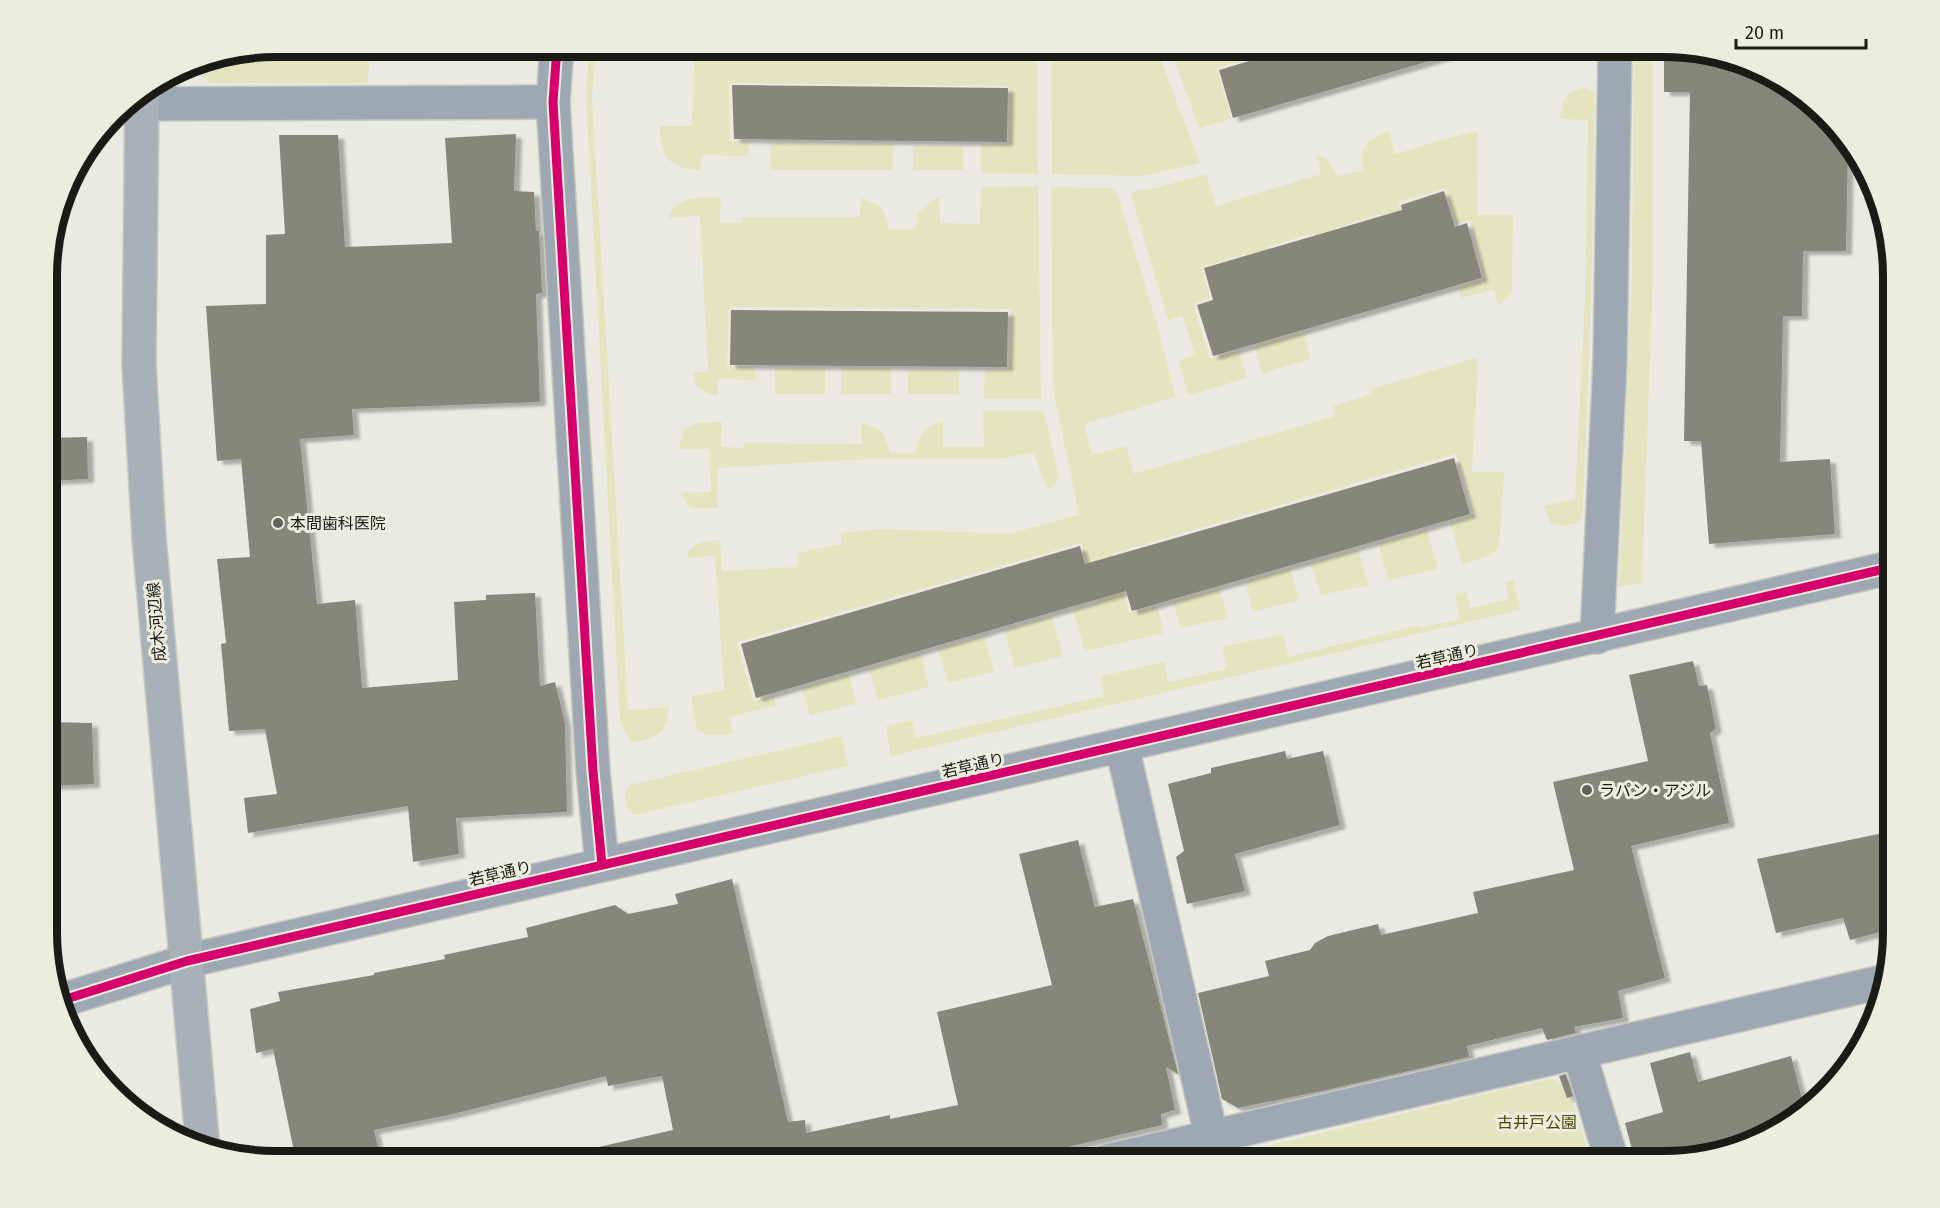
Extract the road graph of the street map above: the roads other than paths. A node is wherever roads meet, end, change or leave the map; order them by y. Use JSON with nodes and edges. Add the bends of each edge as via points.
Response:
{"nodes":[{"id":1,"x":556,"y":57,"type":"edge"},
{"id":2,"x":1615,"y":57,"type":"edge"},
{"id":3,"x":146,"y":100,"type":"edge"},
{"id":4,"x":553,"y":102,"type":"junction"},
{"id":5,"x":136,"y":108,"type":"edge"},
{"id":6,"x":1883,"y":569,"type":"edge"},
{"id":7,"x":1597,"y":637,"type":"junction"},
{"id":8,"x":1122,"y":746,"type":"junction"},
{"id":9,"x":602,"y":865,"type":"junction"},
{"id":10,"x":187,"y":961,"type":"junction"},
{"id":11,"x":1877,"y":983,"type":"edge"},
{"id":12,"x":67,"y":999,"type":"edge"},
{"id":13,"x":1579,"y":1052,"type":"junction"},
{"id":14,"x":202,"y":1138,"type":"edge"},
{"id":15,"x":1214,"y":1150,"type":"edge"},
{"id":16,"x":1609,"y":1151,"type":"edge"}],
"edges":[{"from":1,"to":4,"type":"street"},
{"from":2,"to":7,"type":"street","via":[[1610,361]]},
{"from":3,"to":4,"type":"street"},
{"from":4,"to":9,"type":"street","via":[[593,782]]},
{"from":5,"to":10,"type":"main road","name":"成木河辺線","via":[[141,400],[150,549]]},
{"from":6,"to":7,"type":"street","name":"若草通り"},
{"from":7,"to":8,"type":"street","name":"若草通り"},
{"from":8,"to":9,"type":"street","name":"若草通り"},
{"from":8,"to":15,"type":"street"},
{"from":9,"to":10,"type":"street","name":"若草通り"},
{"from":10,"to":12,"type":"street","name":"若草通り"},
{"from":10,"to":14,"type":"main road","name":"成木河辺線"},
{"from":11,"to":13,"type":"street"},
{"from":13,"to":15,"type":"street"},
{"from":13,"to":16,"type":"street"}]}
